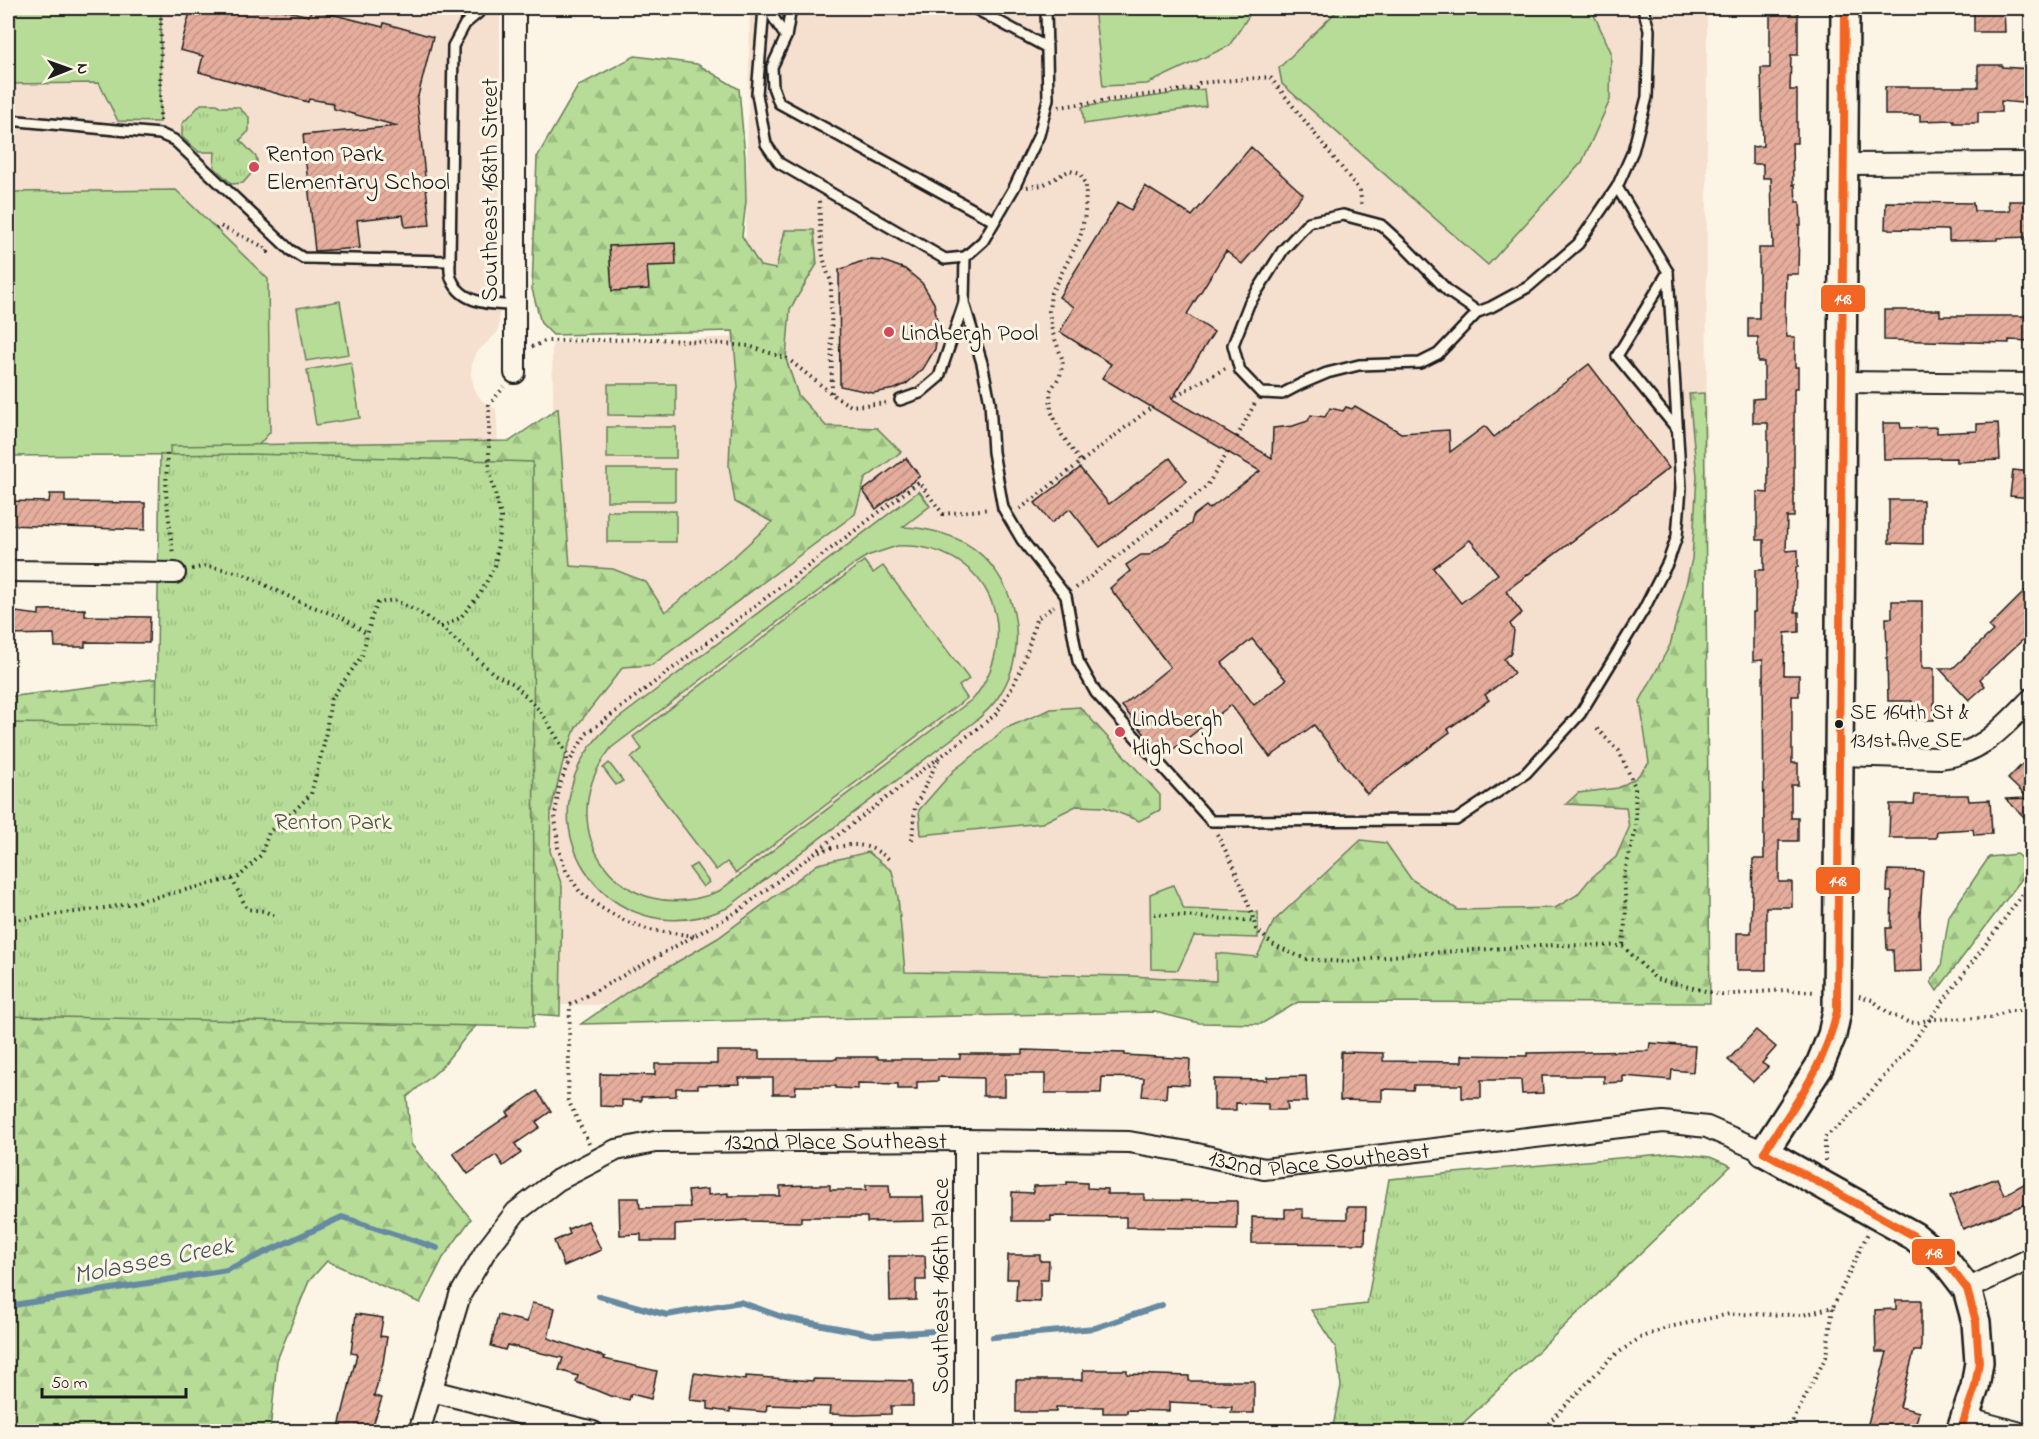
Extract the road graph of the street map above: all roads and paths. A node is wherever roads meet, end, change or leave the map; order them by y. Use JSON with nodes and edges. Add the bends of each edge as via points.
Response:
{"nodes":[{"id":1,"x":161,"y":8,"type":"edge"},
{"id":2,"x":484,"y":8,"type":"edge"},
{"id":3,"x":515,"y":8,"type":"edge"},
{"id":4,"x":764,"y":8,"type":"edge"},
{"id":5,"x":771,"y":8,"type":"edge"},
{"id":6,"x":791,"y":8,"type":"edge"},
{"id":7,"x":974,"y":8,"type":"edge"},
{"id":8,"x":1046,"y":8,"type":"edge"},
{"id":9,"x":1643,"y":8,"type":"edge"},
{"id":10,"x":1845,"y":8,"type":"edge"},
{"id":11,"x":786,"y":36,"type":"junction"},
{"id":12,"x":1046,"y":47,"type":"junction"},
{"id":13,"x":1046,"y":106,"type":"junction"},
{"id":14,"x":8,"y":120,"type":"edge"},
{"id":15,"x":160,"y":134,"type":"junction"},
{"id":16,"x":2031,"y":163,"type":"edge"},
{"id":17,"x":1844,"y":164,"type":"junction"},
{"id":18,"x":818,"y":186,"type":"junction"},
{"id":19,"x":1617,"y":187,"type":"junction"},
{"id":20,"x":1014,"y":188,"type":"junction"},
{"id":21,"x":1361,"y":219,"type":"junction"},
{"id":22,"x":994,"y":221,"type":"junction"},
{"id":23,"x":216,"y":229,"type":"dead end"},
{"id":24,"x":262,"y":241,"type":"dead end"},
{"id":25,"x":965,"y":257,"type":"junction"},
{"id":26,"x":450,"y":261,"type":"junction"},
{"id":27,"x":1668,"y":272,"type":"junction"},
{"id":28,"x":964,"y":303,"type":"junction"},
{"id":29,"x":515,"y":305,"type":"junction"},
{"id":30,"x":1478,"y":312,"type":"junction"},
{"id":31,"x":1237,"y":362,"type":"junction"},
{"id":32,"x":515,"y":364,"type":"junction"},
{"id":33,"x":1842,"y":382,"type":"junction"},
{"id":34,"x":2031,"y":384,"type":"edge"},
{"id":35,"x":832,"y":393,"type":"junction"},
{"id":36,"x":1261,"y":393,"type":"junction"},
{"id":37,"x":1171,"y":398,"type":"dead end"},
{"id":38,"x":900,"y":400,"type":"joint"},
{"id":39,"x":1152,"y":407,"type":"dead end"},
{"id":40,"x":1677,"y":429,"type":"junction"},
{"id":41,"x":1237,"y":437,"type":"dead end"},
{"id":42,"x":1228,"y":452,"type":"dead end"},
{"id":43,"x":167,"y":454,"type":"dead end"},
{"id":44,"x":1080,"y":461,"type":"junction"},
{"id":45,"x":1003,"y":508,"type":"junction"},
{"id":46,"x":1009,"y":517,"type":"junction"},
{"id":47,"x":8,"y":571,"type":"edge"},
{"id":48,"x":175,"y":573,"type":"junction"},
{"id":49,"x":1066,"y":596,"type":"junction"},
{"id":50,"x":441,"y":627,"type":"junction"},
{"id":51,"x":367,"y":634,"type":"junction"},
{"id":52,"x":2031,"y":698,"type":"edge"},
{"id":53,"x":1597,"y":729,"type":"dead end"},
{"id":54,"x":1840,"y":755,"type":"junction"},
{"id":55,"x":938,"y":759,"type":"junction"},
{"id":56,"x":567,"y":765,"type":"junction"},
{"id":57,"x":1211,"y":821,"type":"junction"},
{"id":58,"x":912,"y":840,"type":"dead end"},
{"id":59,"x":815,"y":852,"type":"junction"},
{"id":60,"x":890,"y":860,"type":"dead end"},
{"id":61,"x":232,"y":879,"type":"junction"},
{"id":62,"x":2031,"y":882,"type":"edge"},
{"id":63,"x":1154,"y":915,"type":"dead end"},
{"id":64,"x":277,"y":917,"type":"dead end"},
{"id":65,"x":8,"y":921,"type":"edge"},
{"id":66,"x":1254,"y":921,"type":"junction"},
{"id":67,"x":695,"y":936,"type":"junction"},
{"id":68,"x":1623,"y":946,"type":"junction"},
{"id":69,"x":1837,"y":994,"type":"junction"},
{"id":70,"x":2031,"y":1011,"type":"edge"},
{"id":71,"x":1931,"y":1019,"type":"junction"},
{"id":72,"x":965,"y":1140,"type":"junction"},
{"id":73,"x":1764,"y":1152,"type":"junction"},
{"id":74,"x":596,"y":1160,"type":"junction"},
{"id":75,"x":1824,"y":1184,"type":"junction"},
{"id":76,"x":1877,"y":1214,"type":"junction"},
{"id":77,"x":2031,"y":1258,"type":"edge"},
{"id":78,"x":1967,"y":1289,"type":"junction"},
{"id":79,"x":1833,"y":1307,"type":"junction"},
{"id":80,"x":432,"y":1391,"type":"junction"},
{"id":81,"x":1963,"y":1425,"type":"edge"},
{"id":82,"x":419,"y":1431,"type":"edge"},
{"id":83,"x":593,"y":1431,"type":"edge"},
{"id":84,"x":965,"y":1431,"type":"edge"},
{"id":85,"x":1540,"y":1431,"type":"edge"},
{"id":86,"x":1787,"y":1431,"type":"edge"},
{"id":87,"x":2017,"y":1431,"type":"edge"}],
"edges":[{"from":1,"to":15,"type":"path"},
{"from":2,"to":26,"type":"lane","via":[[465,24],[453,46]]},
{"from":3,"to":29,"type":"street","name":"Southeast 168th Street"},
{"from":4,"to":18,"type":"lane","via":[[758,94],[766,144],[779,163]]},
{"from":5,"to":11,"type":"lane","via":[[772,17]]},
{"from":6,"to":11,"type":"lane"},
{"from":7,"to":12,"type":"lane"},
{"from":8,"to":12,"type":"lane"},
{"from":9,"to":19,"type":"lane","via":[[1649,30],[1647,98],[1633,151]]},
{"from":10,"to":17,"type":"street"},
{"from":11,"to":22,"type":"lane","via":[[772,67],[779,103]]},
{"from":12,"to":13,"type":"lane"},
{"from":13,"to":20,"type":"lane","via":[[1039,135]]},
{"from":13,"to":21,"type":"path","via":[[1063,108],[1196,88],[1199,83],[1270,77],[1360,191]]},
{"from":14,"to":15,"type":"lane"},
{"from":15,"to":26,"type":"lane","via":[[174,140],[303,258]]},
{"from":16,"to":17,"type":"street"},
{"from":17,"to":33,"type":"street"},
{"from":18,"to":25,"type":"lane","via":[[945,259]]},
{"from":18,"to":35,"type":"path","via":[[821,246],[831,281]]},
{"from":19,"to":27,"type":"lane"},
{"from":19,"to":30,"type":"lane","via":[[1578,244],[1528,287]]},
{"from":20,"to":22,"type":"lane"},
{"from":20,"to":44,"type":"path","via":[[1043,185],[1070,170],[1080,173],[1086,186],[1080,238],[1051,293],[1049,311],[1064,361],[1050,391],[1050,411]]},
{"from":21,"to":30,"type":"lane","via":[[1381,225],[1449,292]]},
{"from":21,"to":31,"type":"lane","via":[[1343,215],[1309,222],[1283,250],[1250,304],[1233,345]]},
{"from":22,"to":25,"type":"lane","via":[[983,241]]},
{"from":23,"to":24,"type":"path","via":[[220,226],[268,252],[271,248]]},
{"from":25,"to":28,"type":"lane"},
{"from":26,"to":29,"type":"lane","via":[[452,280],[462,292],[492,305]]},
{"from":27,"to":40,"type":"lane"},
{"from":27,"to":40,"type":"lane","via":[[1617,357]]},
{"from":28,"to":38,"type":"lane","via":[[939,377],[920,393]]},
{"from":28,"to":45,"type":"lane","via":[[990,402],[993,452]]},
{"from":29,"to":32,"type":"street","name":"Southeast 168th Street"},
{"from":30,"to":36,"type":"lane","via":[[1438,354],[1420,363],[1359,365],[1327,373],[1282,394]]},
{"from":31,"to":36,"type":"lane","via":[[1240,371]]},
{"from":31,"to":37,"type":"path"},
{"from":32,"to":35,"type":"path","via":[[545,341],[658,339],[749,346],[788,359]]},
{"from":32,"to":50,"type":"path","via":[[489,405],[489,469],[501,517],[495,567],[460,618]]},
{"from":33,"to":34,"type":"street"},
{"from":33,"to":54,"type":"street"},
{"from":35,"to":38,"type":"path","via":[[851,406]]},
{"from":36,"to":41,"type":"path"},
{"from":39,"to":44,"type":"path"},
{"from":40,"to":57,"type":"lane","via":[[1681,488],[1677,536],[1668,562],[1580,714],[1526,773],[1455,820]]},
{"from":42,"to":49,"type":"path","via":[[1207,486]]},
{"from":43,"to":48,"type":"path","via":[[166,493]]},
{"from":44,"to":46,"type":"path"},
{"from":45,"to":46,"type":"lane"},
{"from":45,"to":56,"type":"path","via":[[943,514],[919,482],[586,734]]},
{"from":46,"to":49,"type":"lane"},
{"from":47,"to":48,"type":"street"},
{"from":48,"to":51,"type":"path","via":[[207,566],[241,573],[343,618]]},
{"from":49,"to":55,"type":"path","via":[[1036,619],[1011,693],[995,715]]},
{"from":49,"to":57,"type":"lane","via":[[1078,661],[1096,693]]},
{"from":50,"to":51,"type":"path","via":[[394,600],[378,603]]},
{"from":50,"to":56,"type":"path","via":[[494,674],[514,684],[542,713],[567,754]]},
{"from":51,"to":61,"type":"path","via":[[362,656],[331,699],[311,794],[269,832],[261,855]]},
{"from":52,"to":54,"type":"street","via":[[1984,744],[1956,756]]},
{"from":53,"to":68,"type":"path","via":[[1619,751],[1635,787],[1636,829],[1624,874]]},
{"from":54,"to":69,"type":"street"},
{"from":55,"to":58,"type":"path","via":[[915,807]]},
{"from":55,"to":59,"type":"path"},
{"from":56,"to":67,"type":"path","via":[[558,788],[555,815],[558,847],[566,871],[580,892],[625,921],[650,930]]},
{"from":57,"to":66,"type":"path"},
{"from":59,"to":60,"type":"path","via":[[861,844]]},
{"from":59,"to":67,"type":"path","via":[[737,912]]},
{"from":61,"to":64,"type":"path","via":[[248,909]]},
{"from":61,"to":65,"type":"path","via":[[119,906]]},
{"from":62,"to":71,"type":"path"},
{"from":63,"to":66,"type":"path"},
{"from":66,"to":68,"type":"path","via":[[1256,929],[1272,944],[1315,960],[1345,962],[1555,945]]},
{"from":67,"to":74,"type":"path","via":[[570,1005],[568,1100]]},
{"from":68,"to":69,"type":"path","via":[[1656,979],[1722,995],[1785,990]]},
{"from":69,"to":71,"type":"path","via":[[1862,996],[1908,1022]]},
{"from":69,"to":73,"type":"street","via":[[1832,1035],[1820,1067]]},
{"from":70,"to":71,"type":"path","via":[[2008,1011],[1990,1018]]},
{"from":71,"to":75,"type":"path","via":[[1846,1120],[1825,1137]]},
{"from":72,"to":73,"type":"street","name":"132nd Place Southeast","via":[[1129,1142],[1264,1168],[1663,1122],[1707,1127]]},
{"from":72,"to":74,"type":"street","name":"132nd Place Southeast","via":[[655,1142],[616,1150]]},
{"from":72,"to":84,"type":"street","name":"Southeast 166th Place"},
{"from":73,"to":75,"type":"street","name":"132nd Place Southeast"},
{"from":74,"to":80,"type":"street","name":"132nd Place Southeast","via":[[558,1180],[516,1212],[485,1251],[460,1295]]},
{"from":75,"to":76,"type":"street","name":"132nd Place Southeast"},
{"from":76,"to":78,"type":"street","name":"132nd Place Southeast","via":[[1928,1246]]},
{"from":76,"to":79,"type":"path"},
{"from":77,"to":78,"type":"street"},
{"from":78,"to":81,"type":"street","via":[[1976,1322],[1979,1362]]},
{"from":79,"to":85,"type":"path","via":[[1803,1315],[1730,1314],[1669,1327],[1640,1338],[1612,1357]]},
{"from":79,"to":86,"type":"path","via":[[1826,1357]]},
{"from":80,"to":82,"type":"street"},
{"from":80,"to":83,"type":"street"},
{"from":81,"to":87,"type":"street"}]}
